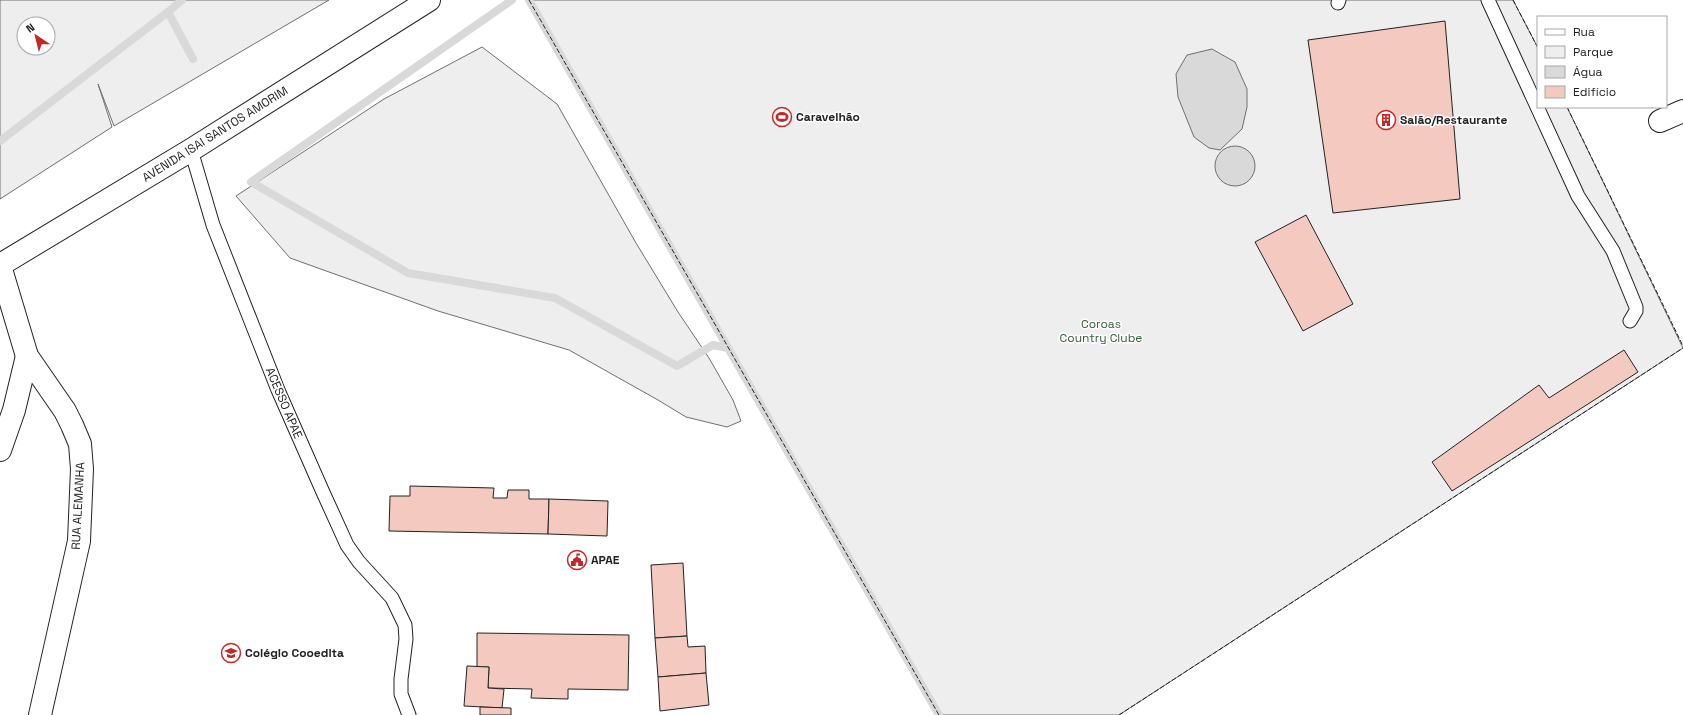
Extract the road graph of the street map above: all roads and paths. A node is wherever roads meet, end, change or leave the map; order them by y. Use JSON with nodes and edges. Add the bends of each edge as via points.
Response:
{"nodes":[{"id":1,"x":429,"y":0,"type":"edge"},
{"id":2,"x":1488,"y":0,"type":"edge"},
{"id":3,"x":1537,"y":107,"type":"edge"},
{"id":4,"x":1538,"y":108,"type":"edge"},
{"id":5,"x":1683,"y":111,"type":"edge"},
{"id":6,"x":1660,"y":121,"type":"dead end"},
{"id":7,"x":191,"y":150,"type":"junction"},
{"id":8,"x":0,"y":265,"type":"edge"},
{"id":9,"x":1630,"y":322,"type":"dead end"},
{"id":10,"x":27,"y":356,"type":"junction"},
{"id":11,"x":0,"y":450,"type":"edge"},
{"id":12,"x":40,"y":715,"type":"edge"},
{"id":13,"x":409,"y":715,"type":"edge"}],
"edges":[{"from":1,"to":7,"type":"street","name":"AVENIDA ISAI SANTOS AMORIM"},
{"from":2,"to":3,"type":"lane"},
{"from":4,"to":9,"type":"lane","via":[[1578,196],[1613,251],[1636,307]]},
{"from":5,"to":6,"type":"street"},
{"from":7,"to":8,"type":"street","name":"AVENIDA ISAI SANTOS AMORIM"},
{"from":7,"to":13,"type":"lane","name":"ACESSO APAE","via":[[213,225],[278,390],[322,490],[347,545],[400,611],[406,639],[401,679],[402,694]]},
{"from":8,"to":10,"type":"street","name":"RUA ALEMANHA"},
{"from":10,"to":11,"type":"street","via":[[14,410]]},
{"from":10,"to":12,"type":"street","name":"RUA ALEMANHA","via":[[72,425],[80,444],[82,468],[79,542]]}]}
